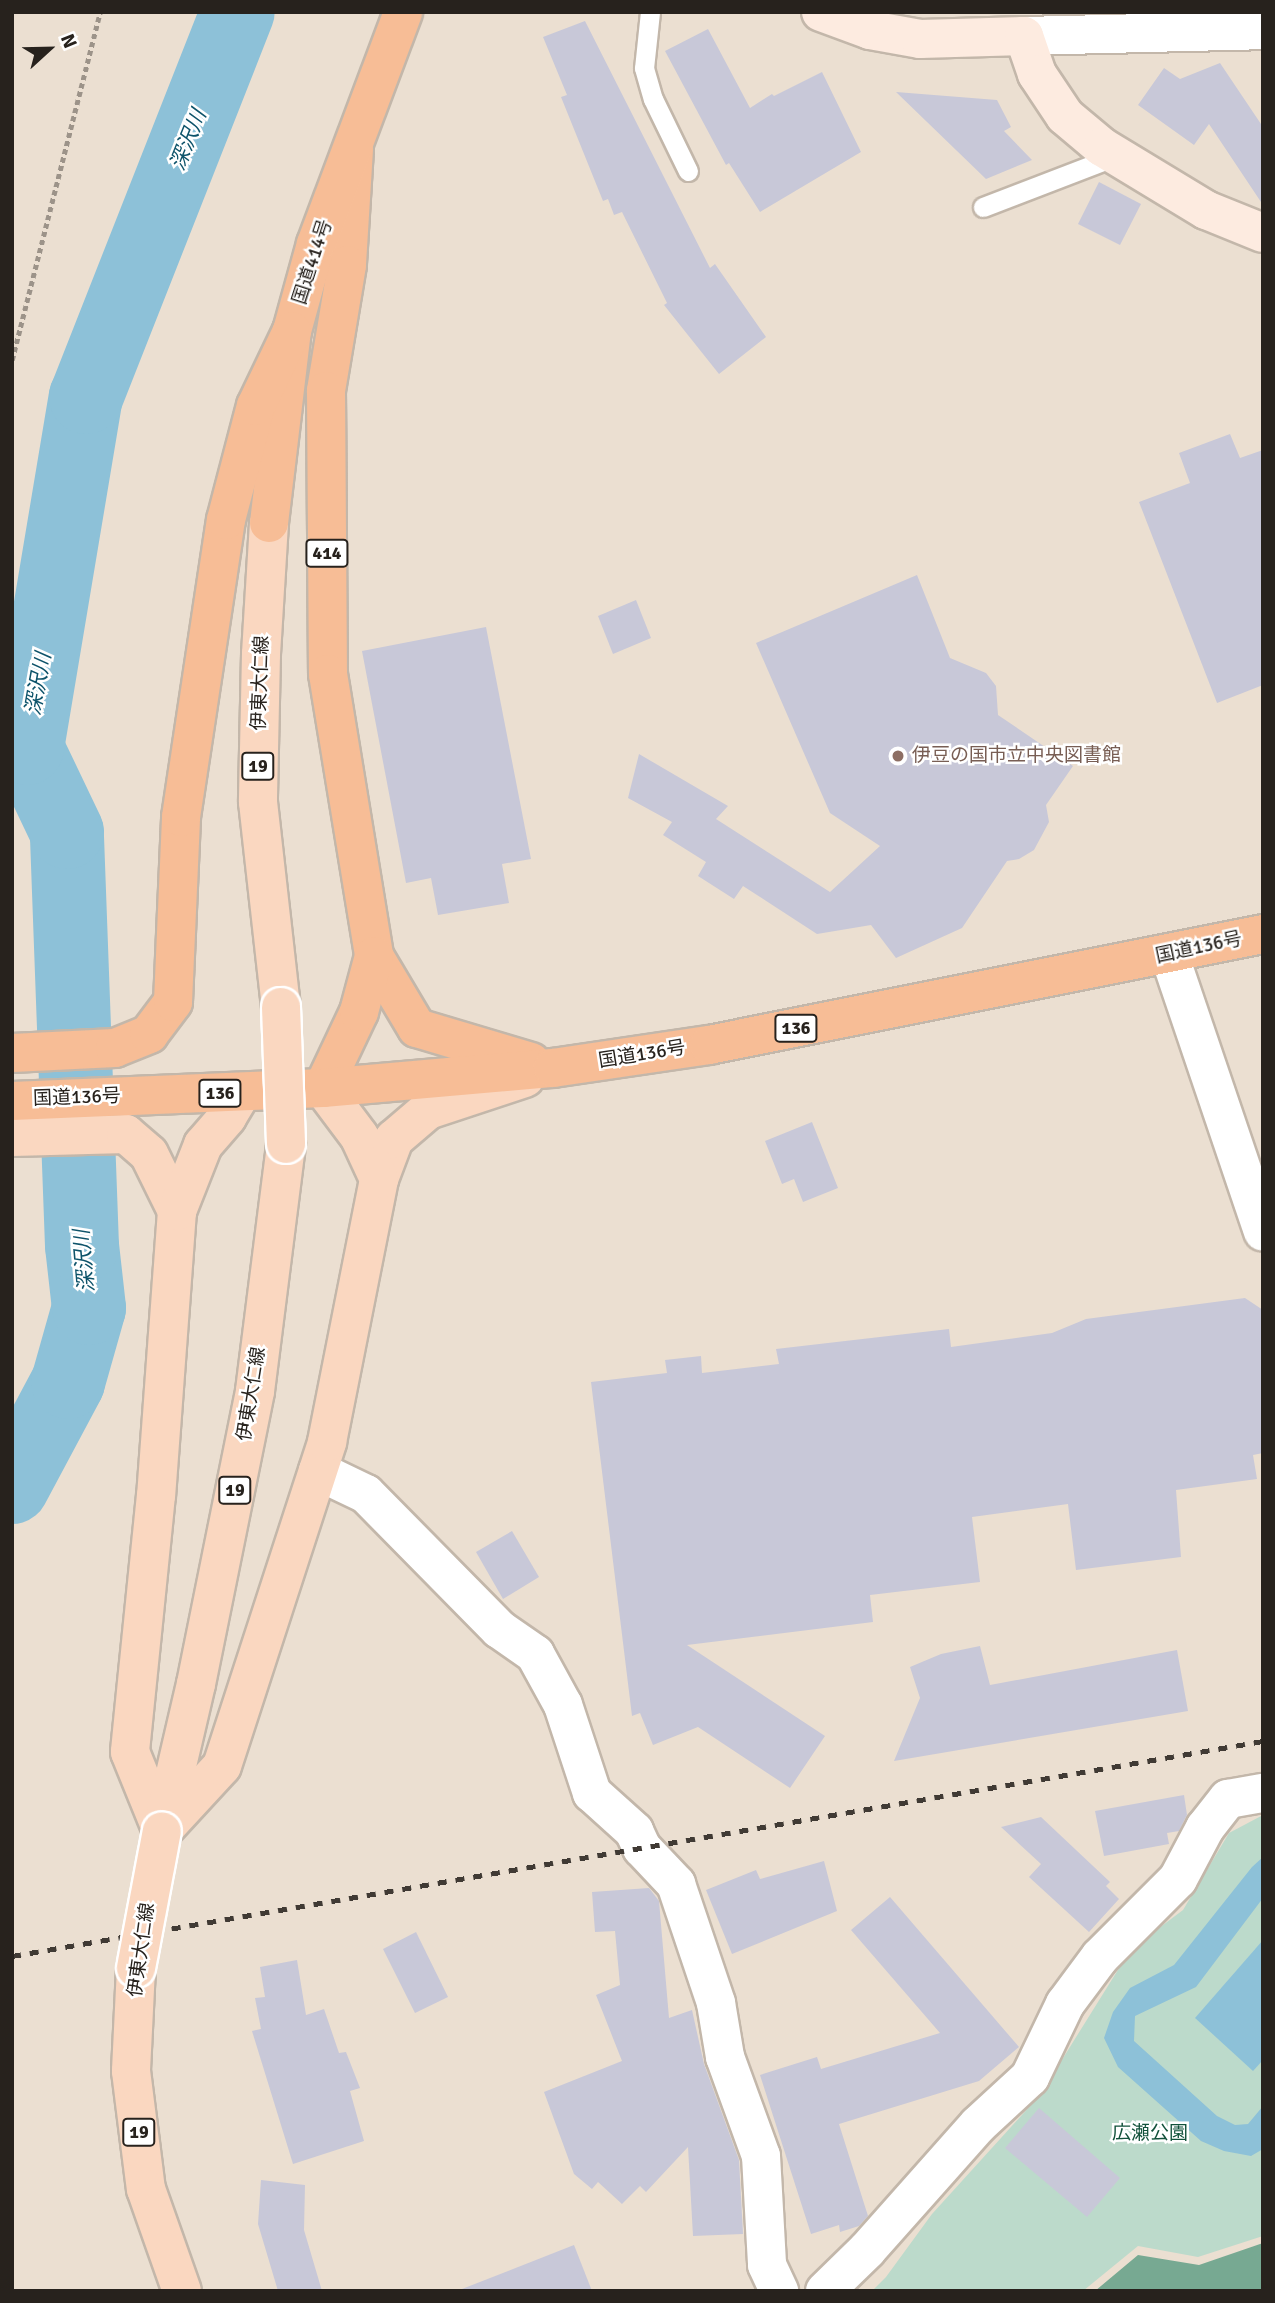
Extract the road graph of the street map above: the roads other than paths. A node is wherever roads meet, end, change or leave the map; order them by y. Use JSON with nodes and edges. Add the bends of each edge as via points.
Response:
{"nodes":[{"id":1,"x":403,"y":12,"type":"edge"},
{"id":2,"x":650,"y":12,"type":"edge"},
{"id":3,"x":821,"y":12,"type":"edge"},
{"id":4,"x":1028,"y":24,"type":"edge"},
{"id":5,"x":1263,"y":30,"type":"edge"},
{"id":6,"x":354,"y":149,"type":"junction"},
{"id":7,"x":1116,"y":156,"type":"junction"},
{"id":8,"x":688,"y":171,"type":"dead end"},
{"id":9,"x":983,"y":206,"type":"dead end"},
{"id":10,"x":1263,"y":233,"type":"edge"},
{"id":11,"x":292,"y":331,"type":"junction"},
{"id":12,"x":269,"y":523,"type":"joint"},
{"id":13,"x":1263,"y":934,"type":"edge"},
{"id":14,"x":1169,"y":954,"type":"junction"},
{"id":15,"x":374,"y":956,"type":"junction"},
{"id":16,"x":12,"y":1054,"type":"edge"},
{"id":17,"x":554,"y":1068,"type":"junction"},
{"id":18,"x":323,"y":1087,"type":"junction"},
{"id":19,"x":242,"y":1092,"type":"junction"},
{"id":20,"x":12,"y":1101,"type":"edge"},
{"id":21,"x":12,"y":1137,"type":"edge"},
{"id":22,"x":379,"y":1179,"type":"junction"},
{"id":23,"x":177,"y":1211,"type":"junction"},
{"id":24,"x":1263,"y":1232,"type":"edge"},
{"id":25,"x":318,"y":1471,"type":"junction"},
{"id":26,"x":1263,"y":1793,"type":"edge"},
{"id":27,"x":162,"y":1831,"type":"junction"},
{"id":28,"x":182,"y":2291,"type":"edge"},
{"id":29,"x":779,"y":2291,"type":"edge"},
{"id":30,"x":825,"y":2291,"type":"edge"}],
"edges":[{"from":1,"to":6,"type":"highway","name":"国道414号","number":"414"},
{"from":2,"to":8,"type":"lane","via":[[643,68]]},
{"from":3,"to":4,"type":"street","via":[[870,30],[920,39]]},
{"from":4,"to":5,"type":"street"},
{"from":4,"to":7,"type":"street","via":[[1037,74],[1065,116]]},
{"from":6,"to":11,"type":"highway","name":"国道414号","number":"414","via":[[316,243]]},
{"from":6,"to":15,"type":"highway","number":"414","via":[[347,265],[326,391],[328,674]]},
{"from":7,"to":9,"type":"lane"},
{"from":7,"to":10,"type":"street","via":[[1206,210]]},
{"from":11,"to":12,"type":"highway","name":"国道414号","number":"414"},
{"from":11,"to":16,"type":"highway","number":"414","via":[[256,406],[226,520],[181,817],[173,1002],[149,1034],[114,1048]]},
{"from":12,"to":27,"type":"main road","name":"伊東大仁線","number":"19","bridge":true,"via":[[258,802],[281,1007],[286,1144],[254,1391]]},
{"from":13,"to":14,"type":"highway","name":"国道136号","number":"136"},
{"from":14,"to":17,"type":"highway","name":"国道136号","number":"136","via":[[709,1045]]},
{"from":14,"to":24,"type":"street"},
{"from":15,"to":17,"type":"highway","via":[[417,1028]]},
{"from":15,"to":18,"type":"highway","number":"414","via":[[359,1012]]},
{"from":17,"to":18,"type":"highway","name":"国道136号","number":"136"},
{"from":17,"to":22,"type":"main road","via":[[428,1110],[394,1139]]},
{"from":18,"to":19,"type":"highway","name":"国道136号","number":"136"},
{"from":18,"to":22,"type":"main road","via":[[359,1136]]},
{"from":19,"to":20,"type":"highway","name":"国道136号","number":"136"},
{"from":19,"to":23,"type":"main road","via":[[228,1117],[203,1145]]},
{"from":21,"to":23,"type":"main road","via":[[126,1134],[149,1154]]},
{"from":22,"to":25,"type":"main road"},
{"from":23,"to":27,"type":"main road","via":[[156,1495],[130,1752]]},
{"from":25,"to":27,"type":"main road","via":[[222,1766]]},
{"from":25,"to":29,"type":"street","via":[[366,1494],[499,1629],[535,1654],[564,1706],[592,1793],[634,1831],[642,1847],[676,1884],[716,2003],[725,2057],[761,2156],[767,2265]]},
{"from":26,"to":30,"type":"street","via":[[1228,1798],[1205,1828],[1178,1879],[1100,1957],[1065,2004],[1030,2077],[978,2125]]},
{"from":27,"to":28,"type":"main road","name":"伊東大仁線","number":"19","bridge":true,"via":[[136,1968],[131,2071],[146,2189]]}]}
